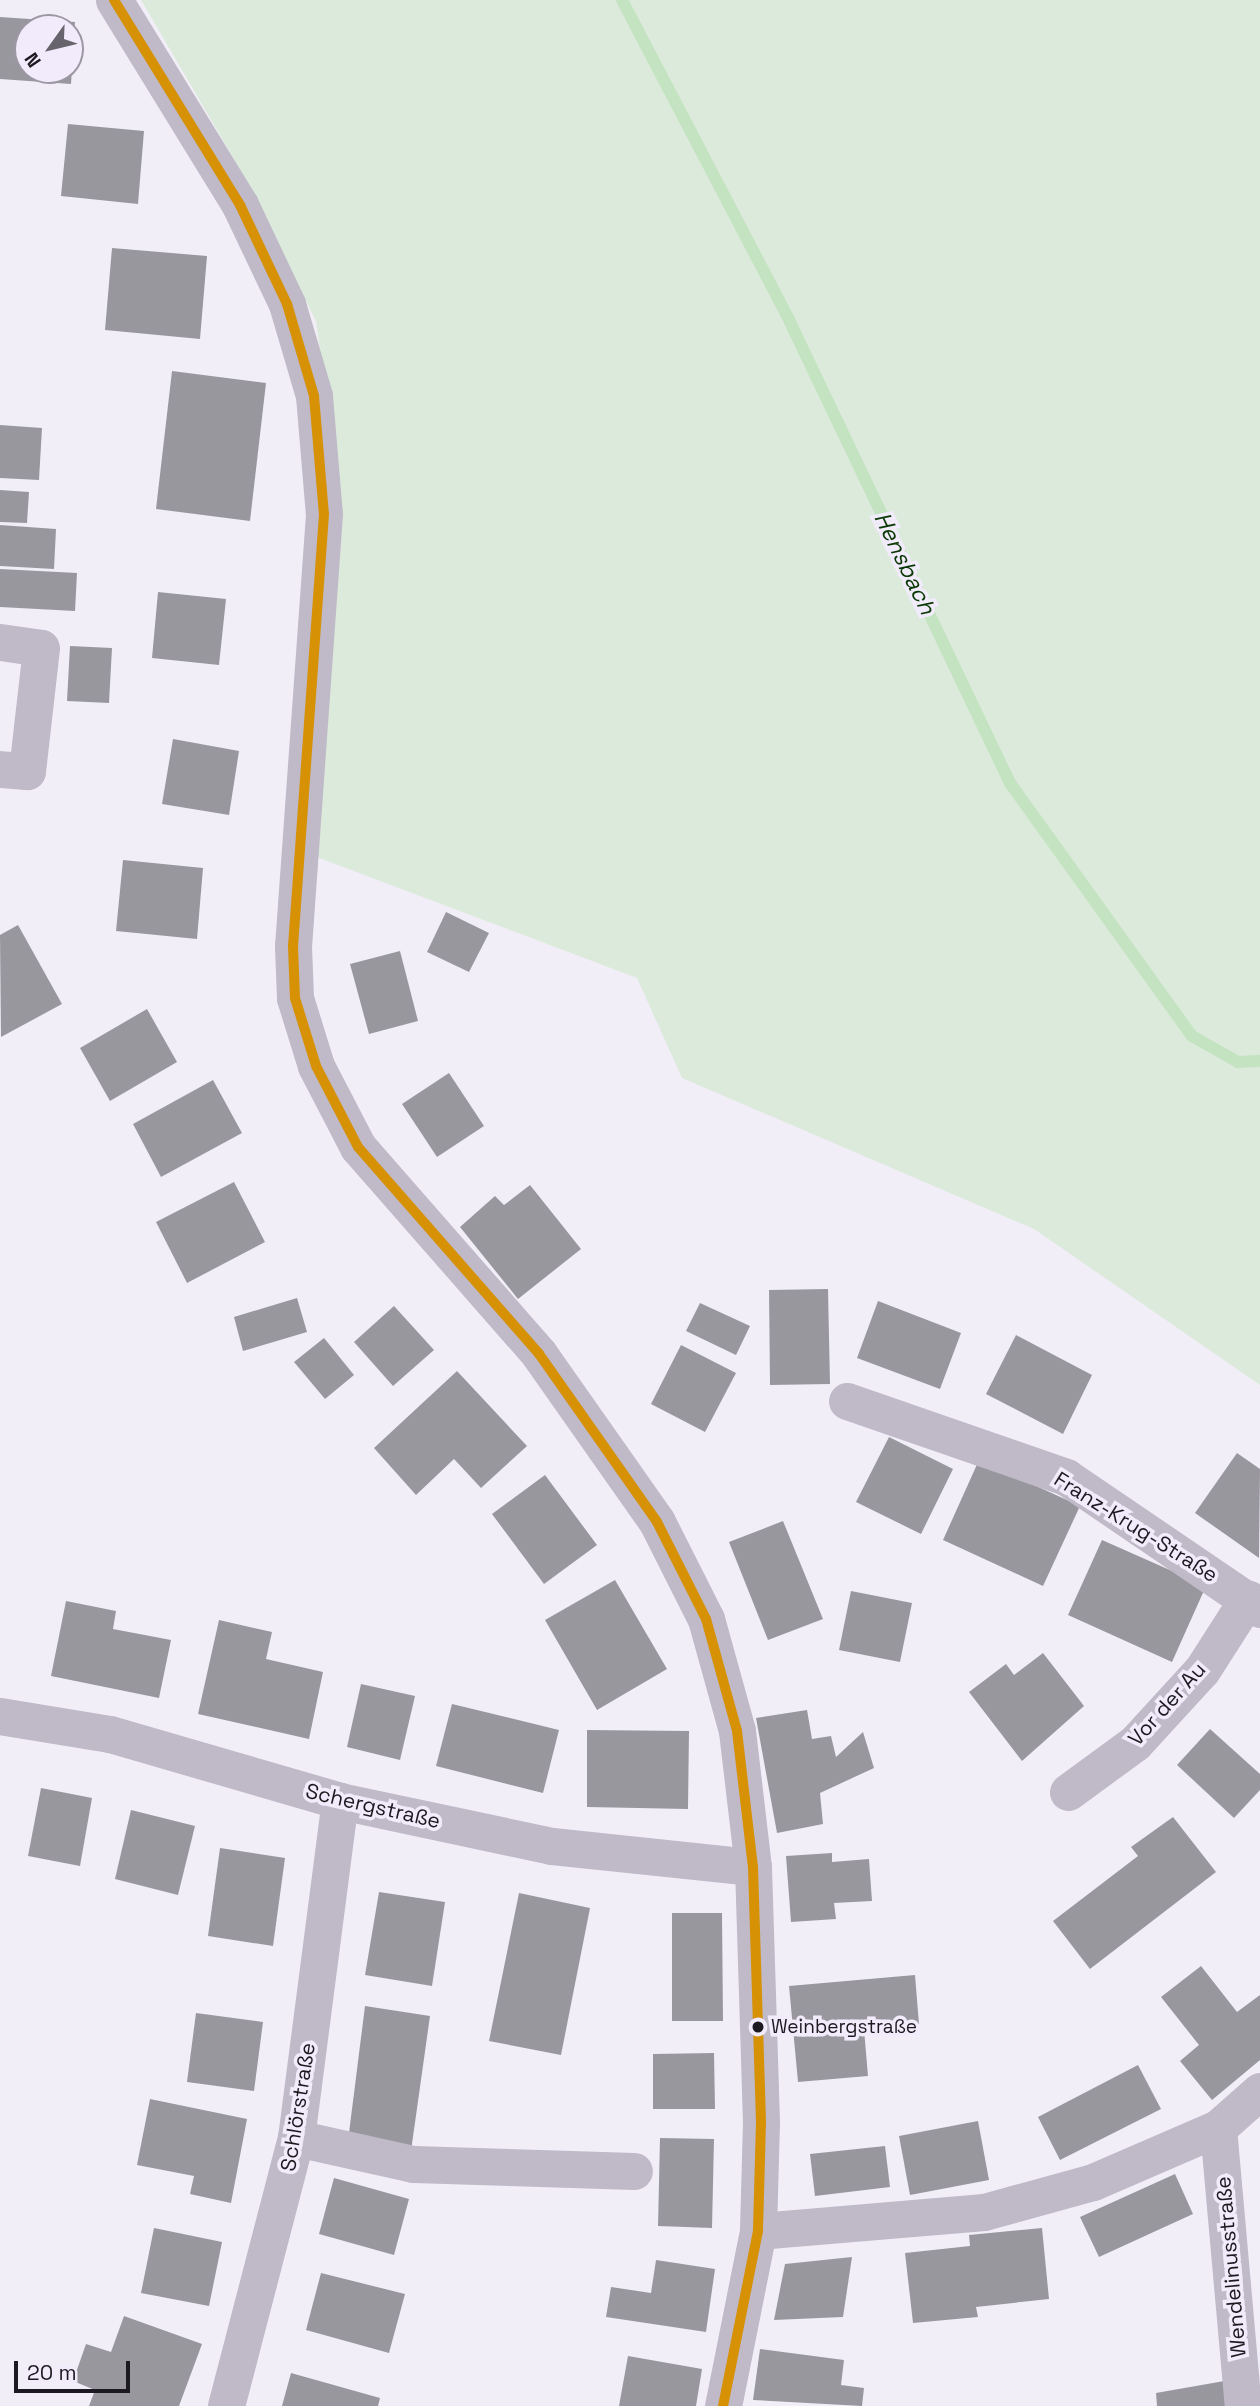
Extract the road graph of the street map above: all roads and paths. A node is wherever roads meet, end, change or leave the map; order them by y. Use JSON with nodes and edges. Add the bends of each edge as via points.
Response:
{"nodes":[{"id":1,"x":114,"y":0,"type":"edge"},
{"id":2,"x":0,"y":642,"type":"edge"},
{"id":3,"x":0,"y":769,"type":"edge"},
{"id":4,"x":847,"y":1401,"type":"dead end"},
{"id":5,"x":1254,"y":1604,"type":"edge"},
{"id":6,"x":0,"y":1716,"type":"edge"},
{"id":7,"x":1068,"y":1792,"type":"dead end"},
{"id":8,"x":340,"y":1801,"type":"junction"},
{"id":9,"x":753,"y":1867,"type":"junction"},
{"id":10,"x":1260,"y":2091,"type":"edge"},
{"id":11,"x":1219,"y":2128,"type":"junction"},
{"id":12,"x":296,"y":2138,"type":"junction"},
{"id":13,"x":634,"y":2171,"type":"dead end"},
{"id":14,"x":758,"y":2231,"type":"junction"},
{"id":15,"x":226,"y":2406,"type":"edge"},
{"id":16,"x":723,"y":2406,"type":"edge"},
{"id":17,"x":1243,"y":2406,"type":"edge"}],
"edges":[{"from":1,"to":9,"type":"street","via":[[240,205],[288,304],[314,396],[324,514],[293,946],[295,998],[316,1066],[358,1147],[539,1354],[657,1522],[706,1619],[737,1731]]},
{"from":2,"to":3,"type":"street","via":[[41,648],[27,771]]},
{"from":4,"to":5,"type":"street","name":"Franz-Krug-Straße","via":[[1066,1477]]},
{"from":5,"to":7,"type":"street","name":"Vor der Au","via":[[1135,1743]]},
{"from":6,"to":8,"type":"street","name":"Schergstraße","via":[[110,1734]]},
{"from":8,"to":9,"type":"street","name":"Schergstraße","via":[[552,1846]]},
{"from":8,"to":12,"type":"street","name":"Schlörstraße"},
{"from":9,"to":14,"type":"street"},
{"from":10,"to":11,"type":"street"},
{"from":11,"to":14,"type":"street","via":[[1093,2182],[984,2212]]},
{"from":11,"to":17,"type":"street","name":"Wendelinusstraße"},
{"from":12,"to":13,"type":"street","via":[[413,2164]]},
{"from":12,"to":15,"type":"street","name":"Schlörstraße"},
{"from":14,"to":16,"type":"street"}]}
